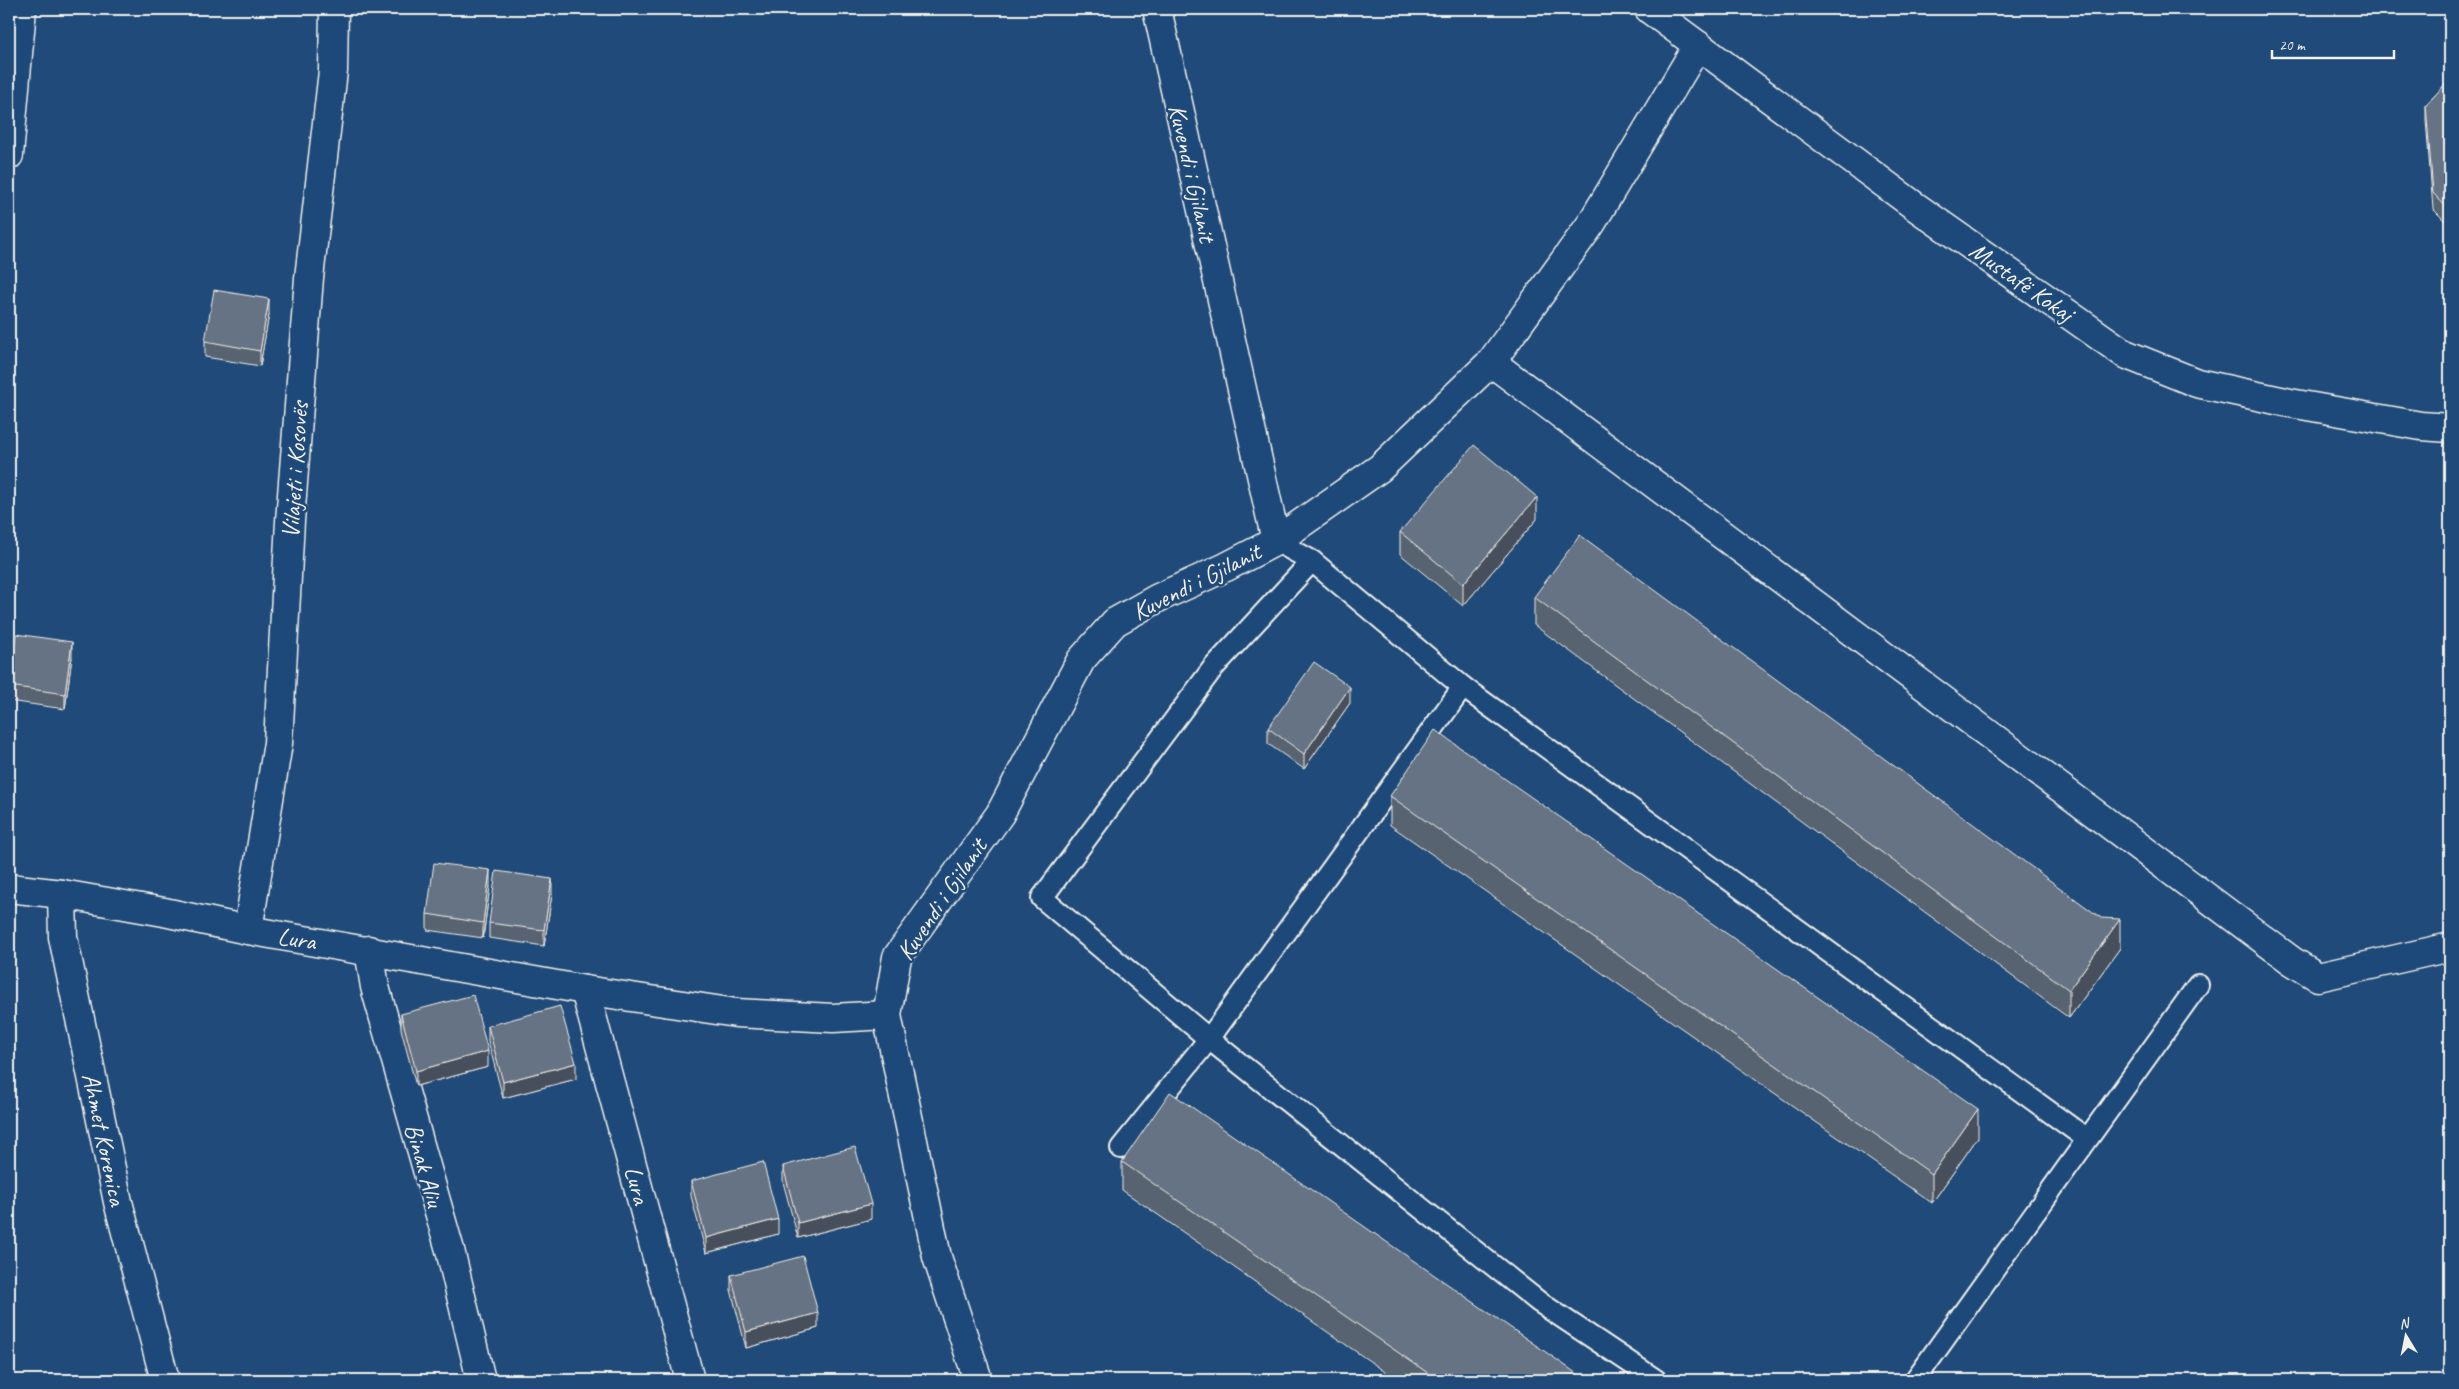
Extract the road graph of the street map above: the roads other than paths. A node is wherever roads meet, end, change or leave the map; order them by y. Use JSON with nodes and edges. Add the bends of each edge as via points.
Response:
{"nodes":[{"id":1,"x":22,"y":9,"type":"edge"},
{"id":2,"x":334,"y":9,"type":"edge"},
{"id":3,"x":1156,"y":9,"type":"edge"},
{"id":4,"x":1649,"y":9,"type":"edge"},
{"id":5,"x":1698,"y":45,"type":"junction"},
{"id":6,"x":9,"y":155,"type":"edge"},
{"id":7,"x":1491,"y":362,"type":"junction"},
{"id":8,"x":2450,"y":428,"type":"edge"},
{"id":9,"x":1276,"y":541,"type":"junction"},
{"id":10,"x":1312,"y":561,"type":"junction"},
{"id":11,"x":1463,"y":687,"type":"junction"},
{"id":12,"x":9,"y":888,"type":"edge"},
{"id":13,"x":62,"y":894,"type":"junction"},
{"id":14,"x":248,"y":930,"type":"junction"},
{"id":15,"x":2450,"y":946,"type":"edge"},
{"id":16,"x":369,"y":950,"type":"junction"},
{"id":17,"x":2198,"y":985,"type":"dead end"},
{"id":18,"x":585,"y":990,"type":"junction"},
{"id":19,"x":887,"y":1015,"type":"junction"},
{"id":20,"x":1209,"y":1039,"type":"junction"},
{"id":21,"x":2087,"y":1139,"type":"junction"},
{"id":22,"x":1121,"y":1148,"type":"dead end"},
{"id":23,"x":165,"y":1380,"type":"edge"},
{"id":24,"x":481,"y":1380,"type":"edge"},
{"id":25,"x":690,"y":1380,"type":"edge"},
{"id":26,"x":978,"y":1380,"type":"edge"},
{"id":27,"x":1656,"y":1380,"type":"edge"},
{"id":28,"x":1915,"y":1380,"type":"edge"}],
"edges":[{"from":1,"to":6,"type":"street"},
{"from":2,"to":14,"type":"street","name":"Vilajeti i Kosovës","via":[[333,71],[309,278],[290,521],[278,744]]},
{"from":3,"to":9,"type":"street","name":"Kuvendi i Gjilanit"},
{"from":4,"to":5,"type":"street","name":"Mustafë Kokaj"},
{"from":5,"to":7,"type":"street","via":[[1591,224]]},
{"from":5,"to":8,"type":"street","name":"Mustafë Kokaj","via":[[1916,207],[2125,354],[2197,383],[2308,406]]},
{"from":7,"to":9,"type":"street","via":[[1380,468]]},
{"from":7,"to":15,"type":"street","via":[[2318,977]]},
{"from":9,"to":10,"type":"lane","name":"Kuvendi i Gjilanit"},
{"from":9,"to":19,"type":"street","name":"Kuvendi i Gjilanit","via":[[1115,622],[1081,660],[1000,814],[897,957]]},
{"from":10,"to":11,"type":"lane","name":"Kuvendi i Gjilanit"},
{"from":10,"to":20,"type":"lane","via":[[1213,668],[1042,898]]},
{"from":11,"to":20,"type":"lane"},
{"from":11,"to":21,"type":"lane","name":"Kuvendi i Gjilanit"},
{"from":12,"to":13,"type":"street","name":"Lura"},
{"from":13,"to":14,"type":"street","name":"Lura"},
{"from":13,"to":23,"type":"street","name":"Ahmet Korenica","via":[[63,937],[116,1192]]},
{"from":14,"to":16,"type":"street","name":"Lura"},
{"from":16,"to":18,"type":"street","name":"Lura"},
{"from":16,"to":24,"type":"street","name":"Binak Aliu","via":[[375,986],[450,1250]]},
{"from":17,"to":21,"type":"lane"},
{"from":18,"to":19,"type":"street","name":"Lura","via":[[736,1013],[832,1018]]},
{"from":18,"to":25,"type":"street","name":"Lura"},
{"from":19,"to":26,"type":"street","name":"Kuvendi i Gjilanit","via":[[936,1257]]},
{"from":20,"to":22,"type":"lane"},
{"from":20,"to":27,"type":"lane","via":[[1539,1302]]},
{"from":21,"to":28,"type":"lane"}]}
